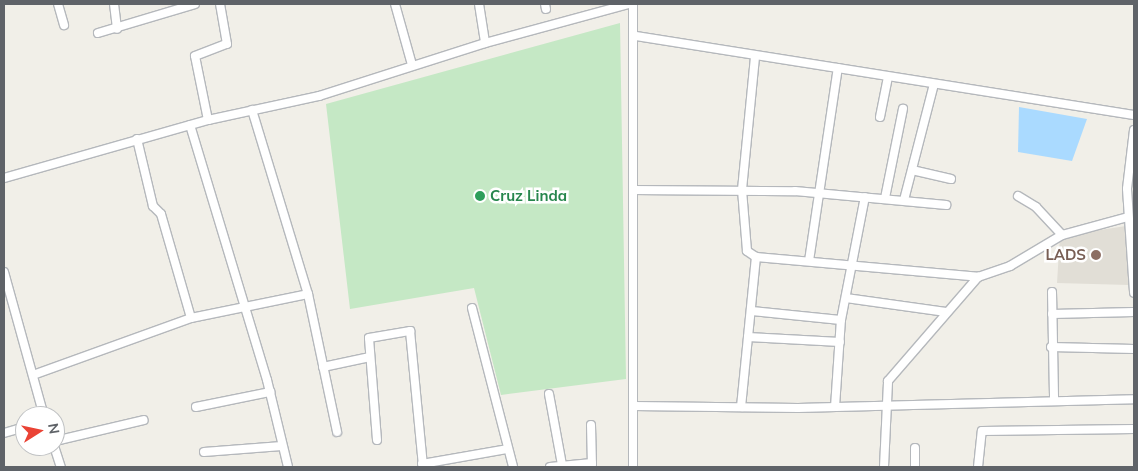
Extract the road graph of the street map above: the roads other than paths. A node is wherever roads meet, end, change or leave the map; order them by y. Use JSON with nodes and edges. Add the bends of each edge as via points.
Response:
{"nodes":[{"id":1,"x":58,"y":4,"type":"edge"},
{"id":2,"x":114,"y":4,"type":"edge"},
{"id":3,"x":195,"y":4,"type":"edge"},
{"id":4,"x":220,"y":4,"type":"edge"},
{"id":5,"x":394,"y":4,"type":"edge"},
{"id":6,"x":479,"y":4,"type":"edge"},
{"id":7,"x":629,"y":4,"type":"edge"},
{"id":8,"x":633,"y":4,"type":"edge"},
{"id":9,"x":168,"y":8,"type":"edge"},
{"id":10,"x":64,"y":25,"type":"dead end"},
{"id":11,"x":118,"y":30,"type":"junction"},
{"id":12,"x":98,"y":33,"type":"dead end"},
{"id":13,"x":636,"y":36,"type":"junction"},
{"id":14,"x":485,"y":43,"type":"junction"},
{"id":15,"x":755,"y":57,"type":"junction"},
{"id":16,"x":412,"y":65,"type":"junction"},
{"id":17,"x":838,"y":68,"type":"junction"},
{"id":18,"x":888,"y":77,"type":"junction"},
{"id":19,"x":934,"y":84,"type":"junction"},
{"id":20,"x":903,"y":109,"type":"dead end"},
{"id":21,"x":252,"y":110,"type":"junction"},
{"id":22,"x":1134,"y":115,"type":"edge"},
{"id":23,"x":880,"y":117,"type":"dead end"},
{"id":24,"x":208,"y":120,"type":"junction"},
{"id":25,"x":190,"y":125,"type":"junction"},
{"id":26,"x":1134,"y":130,"type":"edge"},
{"id":27,"x":137,"y":139,"type":"junction"},
{"id":28,"x":912,"y":170,"type":"junction"},
{"id":29,"x":4,"y":178,"type":"edge"},
{"id":30,"x":952,"y":179,"type":"dead end"},
{"id":31,"x":1131,"y":188,"type":"edge"},
{"id":32,"x":633,"y":190,"type":"junction"},
{"id":33,"x":742,"y":190,"type":"junction"},
{"id":34,"x":822,"y":194,"type":"junction"},
{"id":35,"x":1018,"y":196,"type":"dead end"},
{"id":36,"x":865,"y":197,"type":"junction"},
{"id":37,"x":885,"y":198,"type":"junction"},
{"id":38,"x":904,"y":200,"type":"junction"},
{"id":39,"x":946,"y":204,"type":"dead end"},
{"id":40,"x":1128,"y":217,"type":"junction"},
{"id":41,"x":1062,"y":235,"type":"junction"},
{"id":42,"x":1132,"y":243,"type":"edge"},
{"id":43,"x":756,"y":257,"type":"junction"},
{"id":44,"x":809,"y":260,"type":"junction"},
{"id":45,"x":854,"y":265,"type":"junction"},
{"id":46,"x":4,"y":272,"type":"edge"},
{"id":47,"x":978,"y":277,"type":"junction"},
{"id":48,"x":1052,"y":292,"type":"dead end"},
{"id":49,"x":1134,"y":293,"type":"edge"},
{"id":50,"x":308,"y":294,"type":"junction"},
{"id":51,"x":846,"y":298,"type":"junction"},
{"id":52,"x":245,"y":307,"type":"junction"},
{"id":53,"x":472,"y":308,"type":"dead end"},
{"id":54,"x":752,"y":311,"type":"junction"},
{"id":55,"x":946,"y":312,"type":"junction"},
{"id":56,"x":1134,"y":312,"type":"edge"},
{"id":57,"x":1052,"y":314,"type":"junction"},
{"id":58,"x":190,"y":318,"type":"junction"},
{"id":59,"x":841,"y":320,"type":"junction"},
{"id":60,"x":748,"y":337,"type":"junction"},
{"id":61,"x":840,"y":342,"type":"junction"},
{"id":62,"x":1051,"y":347,"type":"junction"},
{"id":63,"x":1134,"y":350,"type":"edge"},
{"id":64,"x":370,"y":357,"type":"junction"},
{"id":65,"x":323,"y":367,"type":"junction"},
{"id":66,"x":33,"y":375,"type":"junction"},
{"id":67,"x":270,"y":392,"type":"junction"},
{"id":68,"x":549,"y":394,"type":"dead end"},
{"id":69,"x":1054,"y":398,"type":"junction"},
{"id":70,"x":1134,"y":399,"type":"edge"},
{"id":71,"x":886,"y":405,"type":"junction"},
{"id":72,"x":41,"y":406,"type":"edge"},
{"id":73,"x":634,"y":406,"type":"junction"},
{"id":74,"x":196,"y":407,"type":"dead end"},
{"id":75,"x":741,"y":407,"type":"junction"},
{"id":76,"x":835,"y":407,"type":"junction"},
{"id":77,"x":144,"y":420,"type":"dead end"},
{"id":78,"x":592,"y":425,"type":"dead end"},
{"id":79,"x":1134,"y":429,"type":"edge"},
{"id":80,"x":337,"y":432,"type":"dead end"},
{"id":81,"x":65,"y":439,"type":"edge"},
{"id":82,"x":376,"y":440,"type":"dead end"},
{"id":83,"x":282,"y":446,"type":"junction"},
{"id":84,"x":915,"y":448,"type":"dead end"},
{"id":85,"x":507,"y":450,"type":"junction"},
{"id":86,"x":204,"y":452,"type":"dead end"},
{"id":87,"x":562,"y":465,"type":"junction"},
{"id":88,"x":592,"y":465,"type":"edge"},
{"id":89,"x":423,"y":466,"type":"edge"},
{"id":90,"x":288,"y":467,"type":"edge"},
{"id":91,"x":513,"y":467,"type":"edge"},
{"id":92,"x":550,"y":467,"type":"edge"},
{"id":93,"x":633,"y":467,"type":"edge"},
{"id":94,"x":884,"y":467,"type":"edge"},
{"id":95,"x":915,"y":467,"type":"edge"},
{"id":96,"x":978,"y":467,"type":"edge"}],
"edges":[{"from":1,"to":10,"type":"street"},
{"from":2,"to":11,"type":"street"},
{"from":3,"to":9,"type":"street"},
{"from":4,"to":24,"type":"street","via":[[227,44],[195,56]]},
{"from":5,"to":16,"type":"street"},
{"from":6,"to":14,"type":"street"},
{"from":7,"to":14,"type":"street"},
{"from":8,"to":13,"type":"street"},
{"from":9,"to":11,"type":"street"},
{"from":11,"to":12,"type":"street"},
{"from":13,"to":15,"type":"street"},
{"from":13,"to":32,"type":"street"},
{"from":14,"to":16,"type":"street"},
{"from":15,"to":17,"type":"street"},
{"from":15,"to":33,"type":"street"},
{"from":16,"to":21,"type":"street","via":[[319,96]]},
{"from":17,"to":18,"type":"street"},
{"from":17,"to":34,"type":"street"},
{"from":18,"to":19,"type":"street"},
{"from":18,"to":23,"type":"street"},
{"from":19,"to":22,"type":"street"},
{"from":19,"to":28,"type":"street"},
{"from":20,"to":37,"type":"street"},
{"from":21,"to":24,"type":"street"},
{"from":21,"to":50,"type":"street"},
{"from":24,"to":25,"type":"street"},
{"from":25,"to":27,"type":"street"},
{"from":25,"to":52,"type":"street"},
{"from":26,"to":31,"type":"street"},
{"from":27,"to":29,"type":"street"},
{"from":27,"to":58,"type":"street","via":[[153,206],[161,214]]},
{"from":28,"to":30,"type":"street"},
{"from":28,"to":38,"type":"street"},
{"from":31,"to":40,"type":"street"},
{"from":32,"to":33,"type":"street"},
{"from":32,"to":73,"type":"street"},
{"from":33,"to":34,"type":"street"},
{"from":33,"to":43,"type":"street","via":[[745,245]]},
{"from":34,"to":36,"type":"street"},
{"from":34,"to":44,"type":"street"},
{"from":35,"to":41,"type":"street","via":[[1036,207]]},
{"from":36,"to":37,"type":"street"},
{"from":36,"to":45,"type":"street"},
{"from":37,"to":38,"type":"street"},
{"from":38,"to":39,"type":"street"},
{"from":40,"to":41,"type":"street"},
{"from":40,"to":42,"type":"street"},
{"from":41,"to":47,"type":"street","via":[[1022,260]]},
{"from":42,"to":49,"type":"street"},
{"from":43,"to":44,"type":"street"},
{"from":43,"to":54,"type":"street"},
{"from":44,"to":45,"type":"street"},
{"from":45,"to":47,"type":"street"},
{"from":45,"to":51,"type":"street"},
{"from":46,"to":66,"type":"street"},
{"from":47,"to":55,"type":"street"},
{"from":48,"to":57,"type":"street"},
{"from":50,"to":52,"type":"street"},
{"from":50,"to":65,"type":"street"},
{"from":51,"to":55,"type":"street"},
{"from":51,"to":59,"type":"street"},
{"from":52,"to":58,"type":"street","via":[[231,306]]},
{"from":52,"to":67,"type":"street"},
{"from":53,"to":85,"type":"street"},
{"from":54,"to":59,"type":"street"},
{"from":54,"to":60,"type":"street"},
{"from":55,"to":71,"type":"street","via":[[892,375]]},
{"from":56,"to":57,"type":"street"},
{"from":57,"to":62,"type":"street"},
{"from":58,"to":66,"type":"street"},
{"from":59,"to":61,"type":"street"},
{"from":60,"to":61,"type":"street"},
{"from":60,"to":75,"type":"street"},
{"from":61,"to":76,"type":"street"},
{"from":62,"to":63,"type":"street"},
{"from":62,"to":69,"type":"street"},
{"from":64,"to":65,"type":"street"},
{"from":64,"to":82,"type":"street"},
{"from":64,"to":89,"type":"street","via":[[371,336],[412,332]]},
{"from":65,"to":80,"type":"street"},
{"from":66,"to":72,"type":"street"},
{"from":67,"to":74,"type":"street"},
{"from":67,"to":83,"type":"street"},
{"from":68,"to":87,"type":"street"},
{"from":69,"to":70,"type":"street"},
{"from":69,"to":71,"type":"street"},
{"from":71,"to":76,"type":"street"},
{"from":71,"to":94,"type":"street"},
{"from":73,"to":75,"type":"street"},
{"from":73,"to":93,"type":"street"},
{"from":75,"to":76,"type":"street"},
{"from":77,"to":81,"type":"street"},
{"from":78,"to":88,"type":"street"},
{"from":79,"to":96,"type":"street","via":[[982,431]]},
{"from":83,"to":86,"type":"street"},
{"from":83,"to":90,"type":"street"},
{"from":84,"to":95,"type":"street"},
{"from":85,"to":89,"type":"street"},
{"from":85,"to":91,"type":"street"},
{"from":87,"to":88,"type":"street"},
{"from":87,"to":92,"type":"street"}]}
